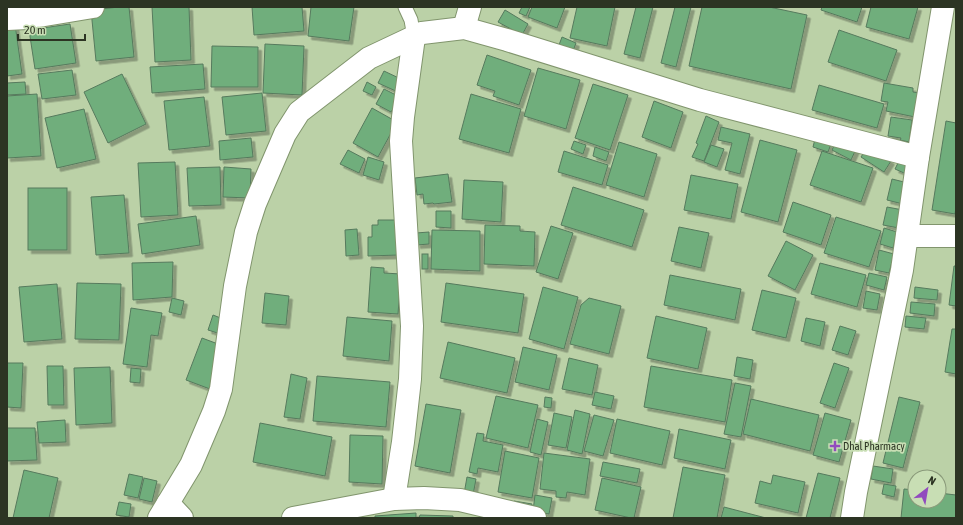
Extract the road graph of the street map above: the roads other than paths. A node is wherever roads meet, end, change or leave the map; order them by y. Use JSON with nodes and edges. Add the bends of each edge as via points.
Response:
{"nodes":[{"id":1,"x":93,"y":7,"type":"edge"},
{"id":2,"x":405,"y":7,"type":"edge"},
{"id":3,"x":470,"y":7,"type":"edge"},
{"id":4,"x":943,"y":7,"type":"edge"},
{"id":5,"x":7,"y":20,"type":"edge"},
{"id":6,"x":464,"y":28,"type":"junction"},
{"id":7,"x":414,"y":37,"type":"junction"},
{"id":8,"x":918,"y":156,"type":"junction"},
{"id":9,"x":907,"y":236,"type":"junction"},
{"id":10,"x":956,"y":236,"type":"edge"},
{"id":11,"x":394,"y":499,"type":"junction"},
{"id":12,"x":169,"y":513,"type":"edge"},
{"id":13,"x":293,"y":518,"type":"edge"},
{"id":14,"x":535,"y":518,"type":"edge"},
{"id":15,"x":852,"y":518,"type":"edge"}],
"edges":[{"from":1,"to":5,"type":"street"},
{"from":2,"to":7,"type":"lane","via":[[411,20]]},
{"from":3,"to":6,"type":"street"},
{"from":4,"to":8,"type":"street"},
{"from":6,"to":7,"type":"street","via":[[422,33]]},
{"from":6,"to":8,"type":"street","via":[[700,100]]},
{"from":7,"to":11,"type":"street","via":[[401,141],[412,333],[410,379]]},
{"from":7,"to":12,"type":"street","via":[[369,58],[299,112],[285,134],[246,232],[235,286],[221,389],[214,411]]},
{"from":8,"to":9,"type":"street"},
{"from":9,"to":10,"type":"street"},
{"from":9,"to":15,"type":"street"},
{"from":11,"to":13,"type":"street"},
{"from":11,"to":14,"type":"street","via":[[460,500]]}]}
